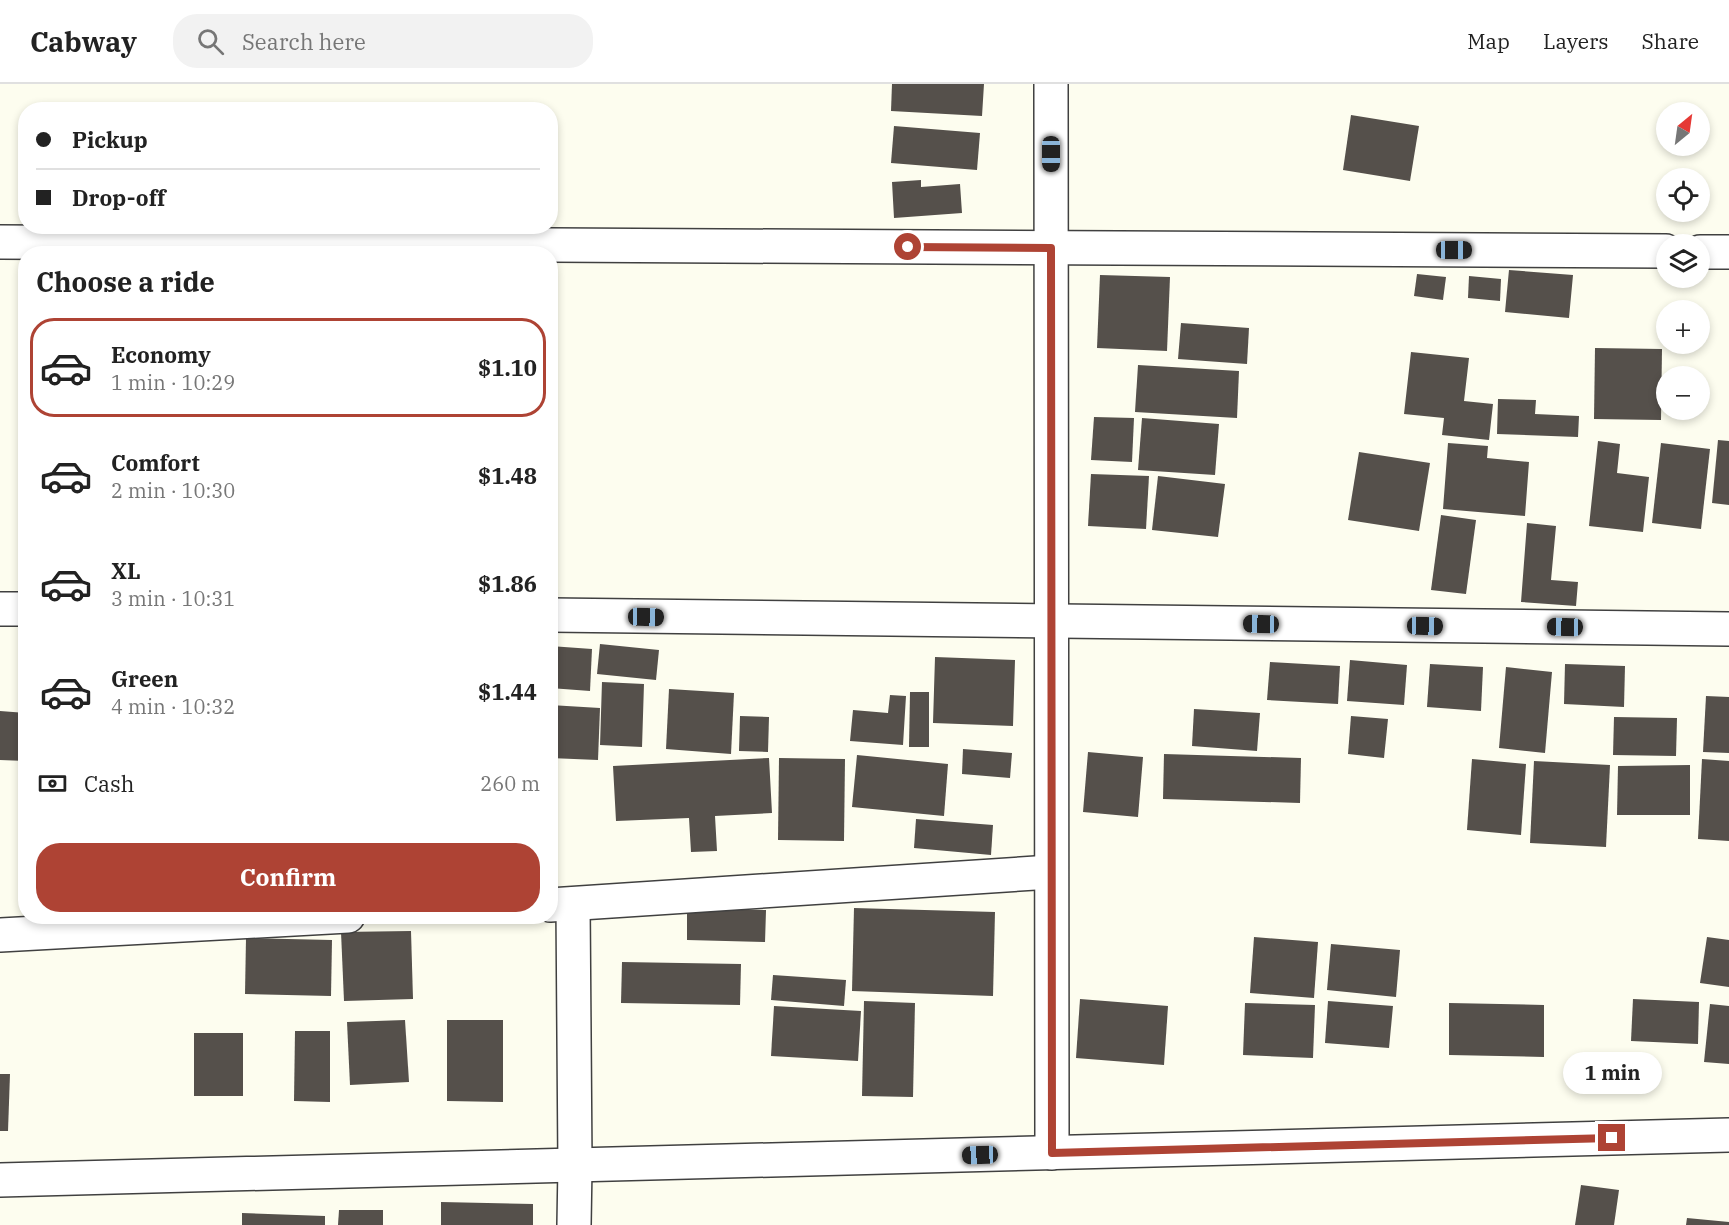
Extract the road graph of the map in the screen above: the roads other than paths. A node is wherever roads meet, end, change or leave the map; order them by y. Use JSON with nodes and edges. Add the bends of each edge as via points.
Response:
{"nodes":[{"id":1,"x":1051,"y":84,"type":"edge"},
{"id":2,"x":0,"y":242,"type":"edge"},
{"id":3,"x":1051,"y":248,"type":"junction"},
{"id":4,"x":1656,"y":251,"type":"edge"},
{"id":5,"x":1710,"y":252,"type":"edge"},
{"id":6,"x":1729,"y":252,"type":"edge"},
{"id":7,"x":0,"y":609,"type":"edge"},
{"id":8,"x":18,"y":609,"type":"edge"},
{"id":9,"x":558,"y":615,"type":"edge"},
{"id":10,"x":1051,"y":621,"type":"junction"},
{"id":11,"x":1729,"y":629,"type":"edge"},
{"id":12,"x":1052,"y":872,"type":"junction"},
{"id":13,"x":562,"y":905,"type":"edge"},
{"id":14,"x":201,"y":924,"type":"edge"},
{"id":15,"x":0,"y":935,"type":"edge"},
{"id":16,"x":1729,"y":1135,"type":"edge"},
{"id":17,"x":1052,"y":1153,"type":"junction"},
{"id":18,"x":575,"y":1166,"type":"junction"},
{"id":19,"x":0,"y":1180,"type":"edge"},
{"id":20,"x":574,"y":1225,"type":"edge"}],
"edges":[{"from":1,"to":3,"type":"street"},
{"from":2,"to":3,"type":"street"},
{"from":3,"to":4,"type":"street"},
{"from":3,"to":10,"type":"street"},
{"from":5,"to":6,"type":"street"},
{"from":7,"to":8,"type":"street"},
{"from":9,"to":10,"type":"street"},
{"from":10,"to":11,"type":"street"},
{"from":10,"to":12,"type":"street"},
{"from":12,"to":13,"type":"street"},
{"from":12,"to":17,"type":"street"},
{"from":13,"to":18,"type":"street"},
{"from":14,"to":15,"type":"street"},
{"from":16,"to":17,"type":"street"},
{"from":17,"to":18,"type":"street"},
{"from":18,"to":19,"type":"street"},
{"from":18,"to":20,"type":"street"}]}
